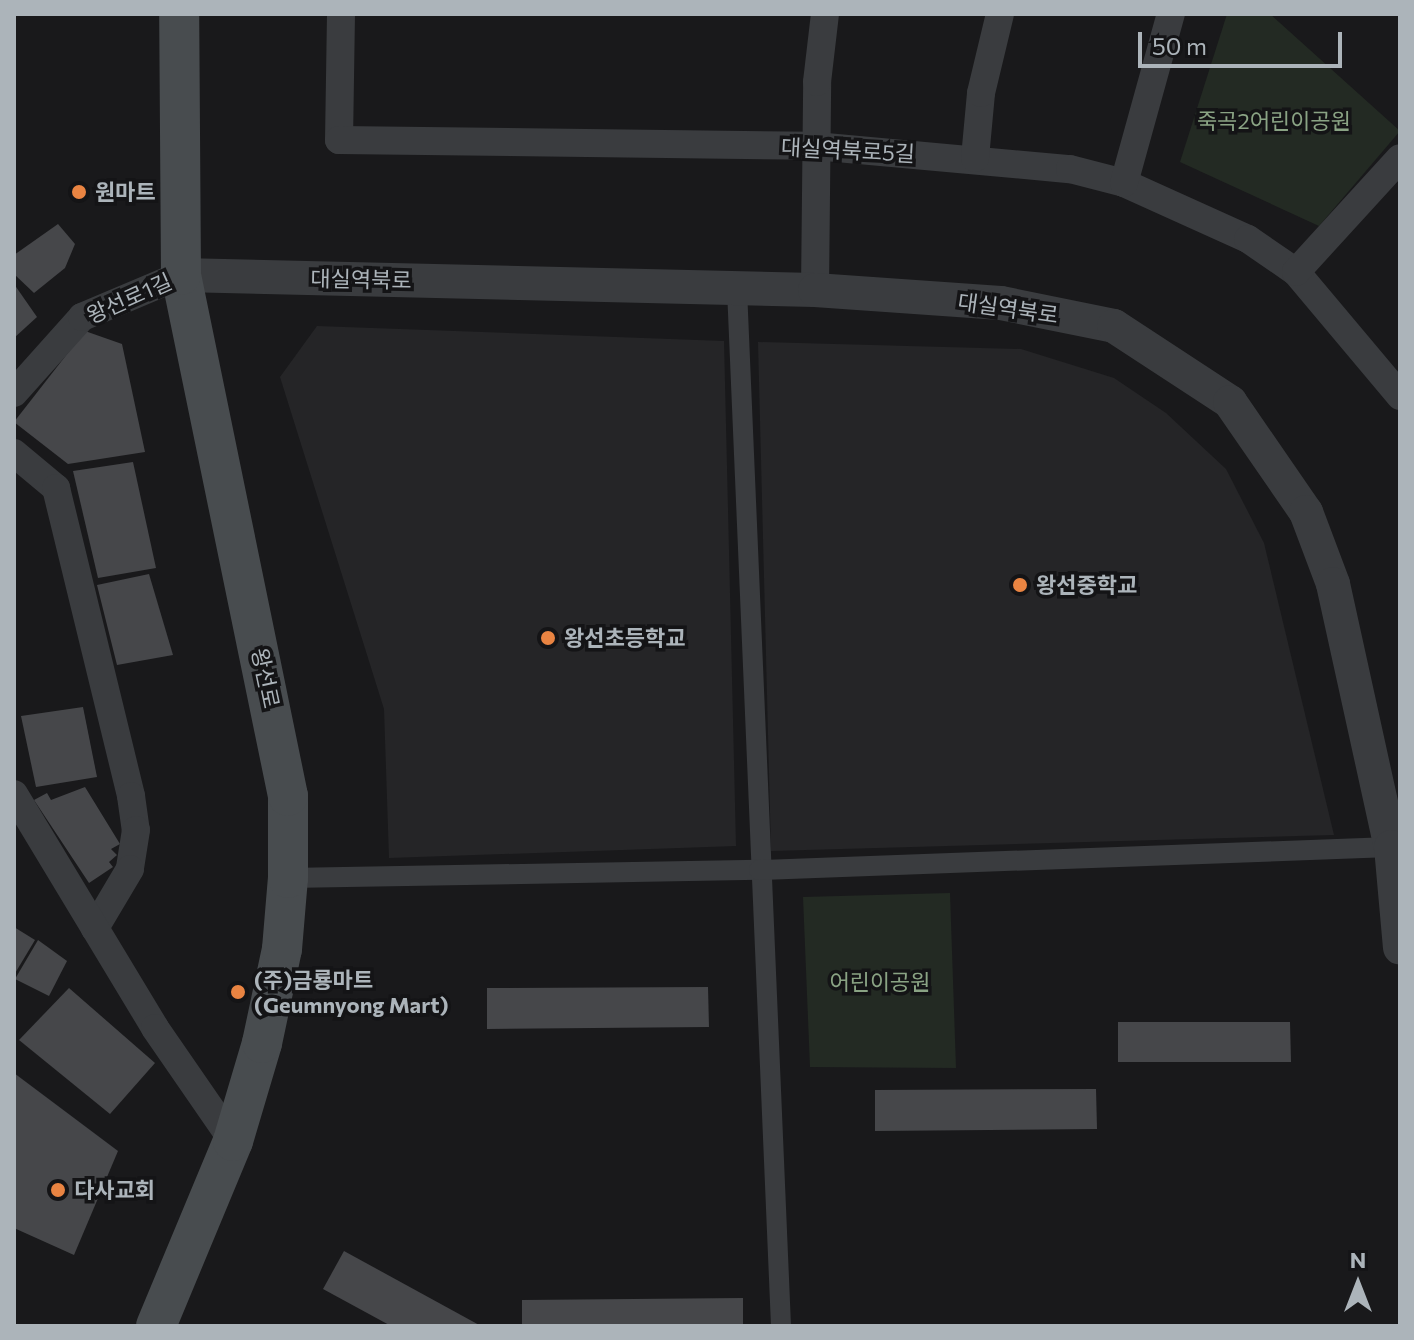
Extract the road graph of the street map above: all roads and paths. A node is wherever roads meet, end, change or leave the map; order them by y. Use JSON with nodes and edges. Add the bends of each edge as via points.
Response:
{"nodes":[{"id":1,"x":179,"y":14,"type":"edge"},
{"id":2,"x":341,"y":14,"type":"edge"},
{"id":3,"x":825,"y":14,"type":"edge"},
{"id":4,"x":1000,"y":14,"type":"edge"},
{"id":5,"x":1171,"y":14,"type":"edge"},
{"id":6,"x":815,"y":146,"type":"junction"},
{"id":7,"x":975,"y":158,"type":"junction"},
{"id":8,"x":1400,"y":158,"type":"edge"},
{"id":9,"x":1124,"y":183,"type":"junction"},
{"id":10,"x":1296,"y":272,"type":"junction"},
{"id":11,"x":181,"y":275,"type":"junction"},
{"id":12,"x":737,"y":289,"type":"junction"},
{"id":13,"x":815,"y":290,"type":"junction"},
{"id":14,"x":14,"y":393,"type":"edge"},
{"id":15,"x":1400,"y":396,"type":"edge"},
{"id":16,"x":14,"y":453,"type":"edge"},
{"id":17,"x":14,"y":794,"type":"edge"},
{"id":18,"x":1395,"y":846,"type":"edge"},
{"id":19,"x":759,"y":870,"type":"junction"},
{"id":20,"x":288,"y":878,"type":"junction"},
{"id":21,"x":95,"y":928,"type":"junction"},
{"id":22,"x":1400,"y":948,"type":"edge"},
{"id":23,"x":233,"y":1141,"type":"junction"},
{"id":24,"x":156,"y":1326,"type":"edge"},
{"id":25,"x":781,"y":1326,"type":"edge"}],
"edges":[{"from":1,"to":11,"type":"main road","name":"왕선로"},
{"from":2,"to":6,"type":"street","name":"대실역북로5길","via":[[339,140]]},
{"from":3,"to":6,"type":"street"},
{"from":4,"to":7,"type":"street","via":[[981,93]]},
{"from":5,"to":9,"type":"street"},
{"from":6,"to":7,"type":"street","name":"대실역북로5길"},
{"from":6,"to":13,"type":"street"},
{"from":7,"to":9,"type":"street","name":"대실역북로5길","via":[[1070,169]]},
{"from":8,"to":10,"type":"street"},
{"from":9,"to":10,"type":"street","name":"대실역북로5길","via":[[1248,239]]},
{"from":10,"to":15,"type":"street","name":"대실역북로5길"},
{"from":11,"to":12,"type":"street","name":"대실역북로"},
{"from":11,"to":14,"type":"street","name":"왕선로1길","via":[[82,317]]},
{"from":11,"to":20,"type":"main road","name":"왕선로","via":[[286,781]]},
{"from":12,"to":13,"type":"street","name":"대실역북로"},
{"from":12,"to":19,"type":"street"},
{"from":13,"to":18,"type":"street","name":"대실역북로","via":[[1001,303],[1114,326],[1230,402],[1306,512],[1333,584]]},
{"from":16,"to":21,"type":"street","via":[[56,488],[131,796],[136,830],[130,869]]},
{"from":17,"to":21,"type":"street"},
{"from":18,"to":19,"type":"street"},
{"from":18,"to":22,"type":"street","name":"대실역북로"},
{"from":19,"to":20,"type":"street"},
{"from":19,"to":25,"type":"street"},
{"from":20,"to":23,"type":"main road","name":"왕선로","via":[[279,962]]},
{"from":21,"to":23,"type":"street"},
{"from":23,"to":24,"type":"main road","name":"왕선로"}]}
